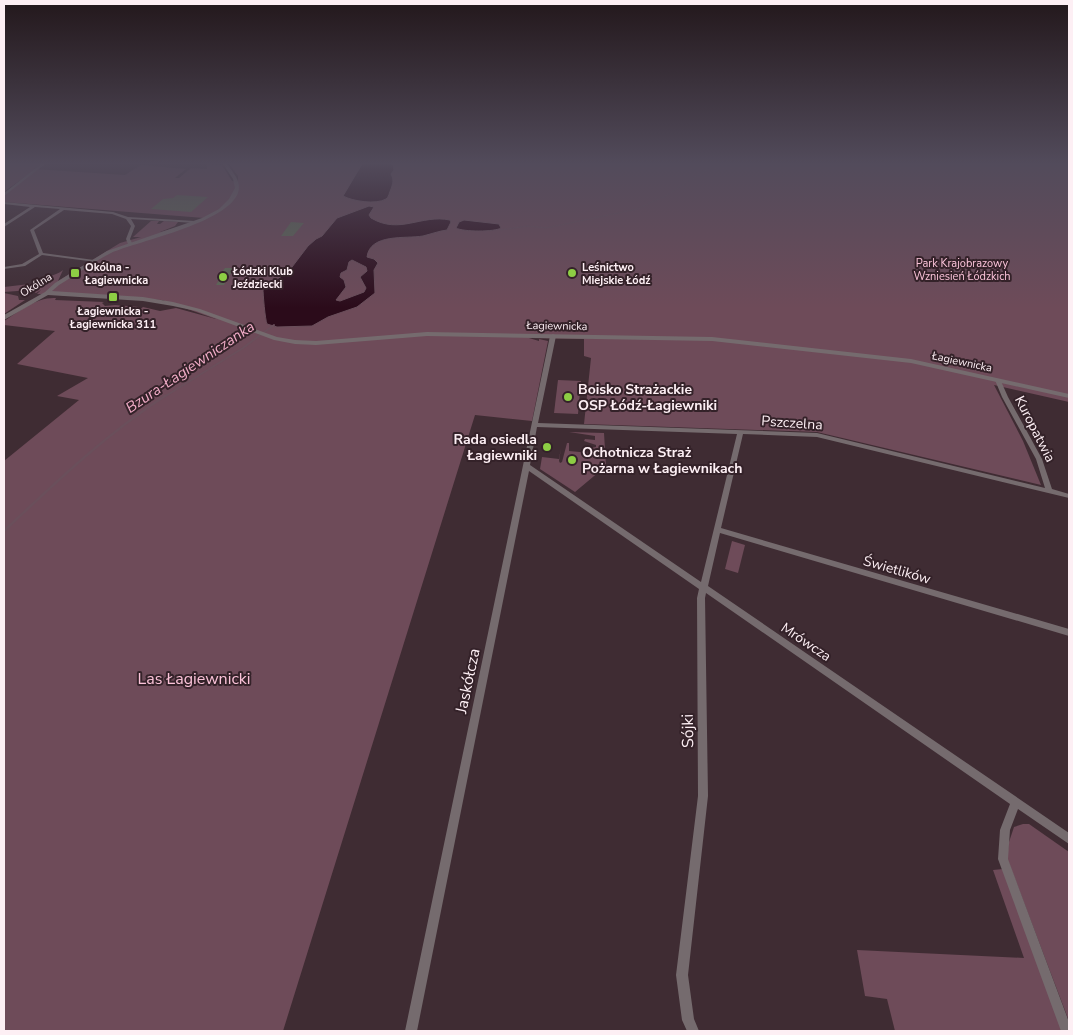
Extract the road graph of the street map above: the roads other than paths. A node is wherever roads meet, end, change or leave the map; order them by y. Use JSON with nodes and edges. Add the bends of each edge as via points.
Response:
{"nodes":[{"id":1,"x":25,"y":212,"type":"edge"},
{"id":2,"x":59,"y":212,"type":"edge"},
{"id":3,"x":104,"y":212,"type":"edge"},
{"id":4,"x":217,"y":212,"type":"edge"},
{"id":5,"x":128,"y":218,"type":"junction"},
{"id":6,"x":195,"y":222,"type":"junction"},
{"id":7,"x":4,"y":226,"type":"edge"},
{"id":8,"x":130,"y":243,"type":"junction"},
{"id":9,"x":41,"y":254,"type":"junction"},
{"id":10,"x":94,"y":260,"type":"junction"},
{"id":11,"x":4,"y":268,"type":"edge"},
{"id":12,"x":47,"y":293,"type":"junction"},
{"id":13,"x":4,"y":318,"type":"edge"},
{"id":14,"x":554,"y":336,"type":"junction"},
{"id":15,"x":998,"y":380,"type":"junction"},
{"id":16,"x":1069,"y":396,"type":"edge"},
{"id":17,"x":536,"y":426,"type":"junction"},
{"id":18,"x":741,"y":432,"type":"junction"},
{"id":19,"x":528,"y":467,"type":"junction"},
{"id":20,"x":1049,"y":490,"type":"junction"},
{"id":21,"x":1069,"y":496,"type":"edge"},
{"id":22,"x":718,"y":530,"type":"junction"},
{"id":23,"x":703,"y":589,"type":"junction"},
{"id":24,"x":1069,"y":633,"type":"edge"},
{"id":25,"x":1016,"y":802,"type":"junction"},
{"id":26,"x":1069,"y":839,"type":"edge"},
{"id":27,"x":411,"y":1031,"type":"edge"},
{"id":28,"x":693,"y":1031,"type":"edge"},
{"id":29,"x":1067,"y":1031,"type":"edge"}],
"edges":[{"from":1,"to":7,"type":"street"},
{"from":2,"to":9,"type":"street","via":[[32,230]]},
{"from":3,"to":5,"type":"street"},
{"from":4,"to":6,"type":"street","name":"Okólna"},
{"from":5,"to":6,"type":"street"},
{"from":5,"to":8,"type":"street","via":[[133,226]]},
{"from":6,"to":8,"type":"street","name":"Okólna"},
{"from":8,"to":10,"type":"street","name":"Okólna"},
{"from":9,"to":10,"type":"street"},
{"from":9,"to":11,"type":"street","via":[[23,264]]},
{"from":10,"to":12,"type":"street","name":"Okólna"},
{"from":12,"to":13,"type":"street","name":"Okólna"},
{"from":12,"to":14,"type":"street","name":"Łagiewnicka","via":[[164,302],[198,310],[266,335],[304,343],[410,335]]},
{"from":14,"to":15,"type":"street","name":"Łagiewnicka","via":[[729,341],[888,358]]},
{"from":14,"to":17,"type":"street","name":"Jaskółcza"},
{"from":15,"to":16,"type":"street","name":"Łagiewnicka"},
{"from":15,"to":20,"type":"street","name":"Kuropatwia","via":[[1038,459]]},
{"from":17,"to":18,"type":"street","name":"Pszczelna"},
{"from":17,"to":19,"type":"street","name":"Jaskółcza"},
{"from":18,"to":20,"type":"street","name":"Pszczelna","via":[[817,436]]},
{"from":18,"to":22,"type":"street","name":"Sójki"},
{"from":19,"to":23,"type":"street","name":"Mrówcza"},
{"from":19,"to":27,"type":"street","name":"Jaskółcza"},
{"from":20,"to":21,"type":"street","name":"Pszczelna"},
{"from":22,"to":23,"type":"street","name":"Sójki"},
{"from":22,"to":24,"type":"street","name":"Świetlików"},
{"from":23,"to":25,"type":"street","name":"Mrówcza"},
{"from":23,"to":28,"type":"street","name":"Sójki","via":[[700,608],[703,796],[682,975],[688,1020]]},
{"from":25,"to":26,"type":"street","name":"Mrówcza"},
{"from":25,"to":29,"type":"street","via":[[1005,830],[1003,859]]}]}
